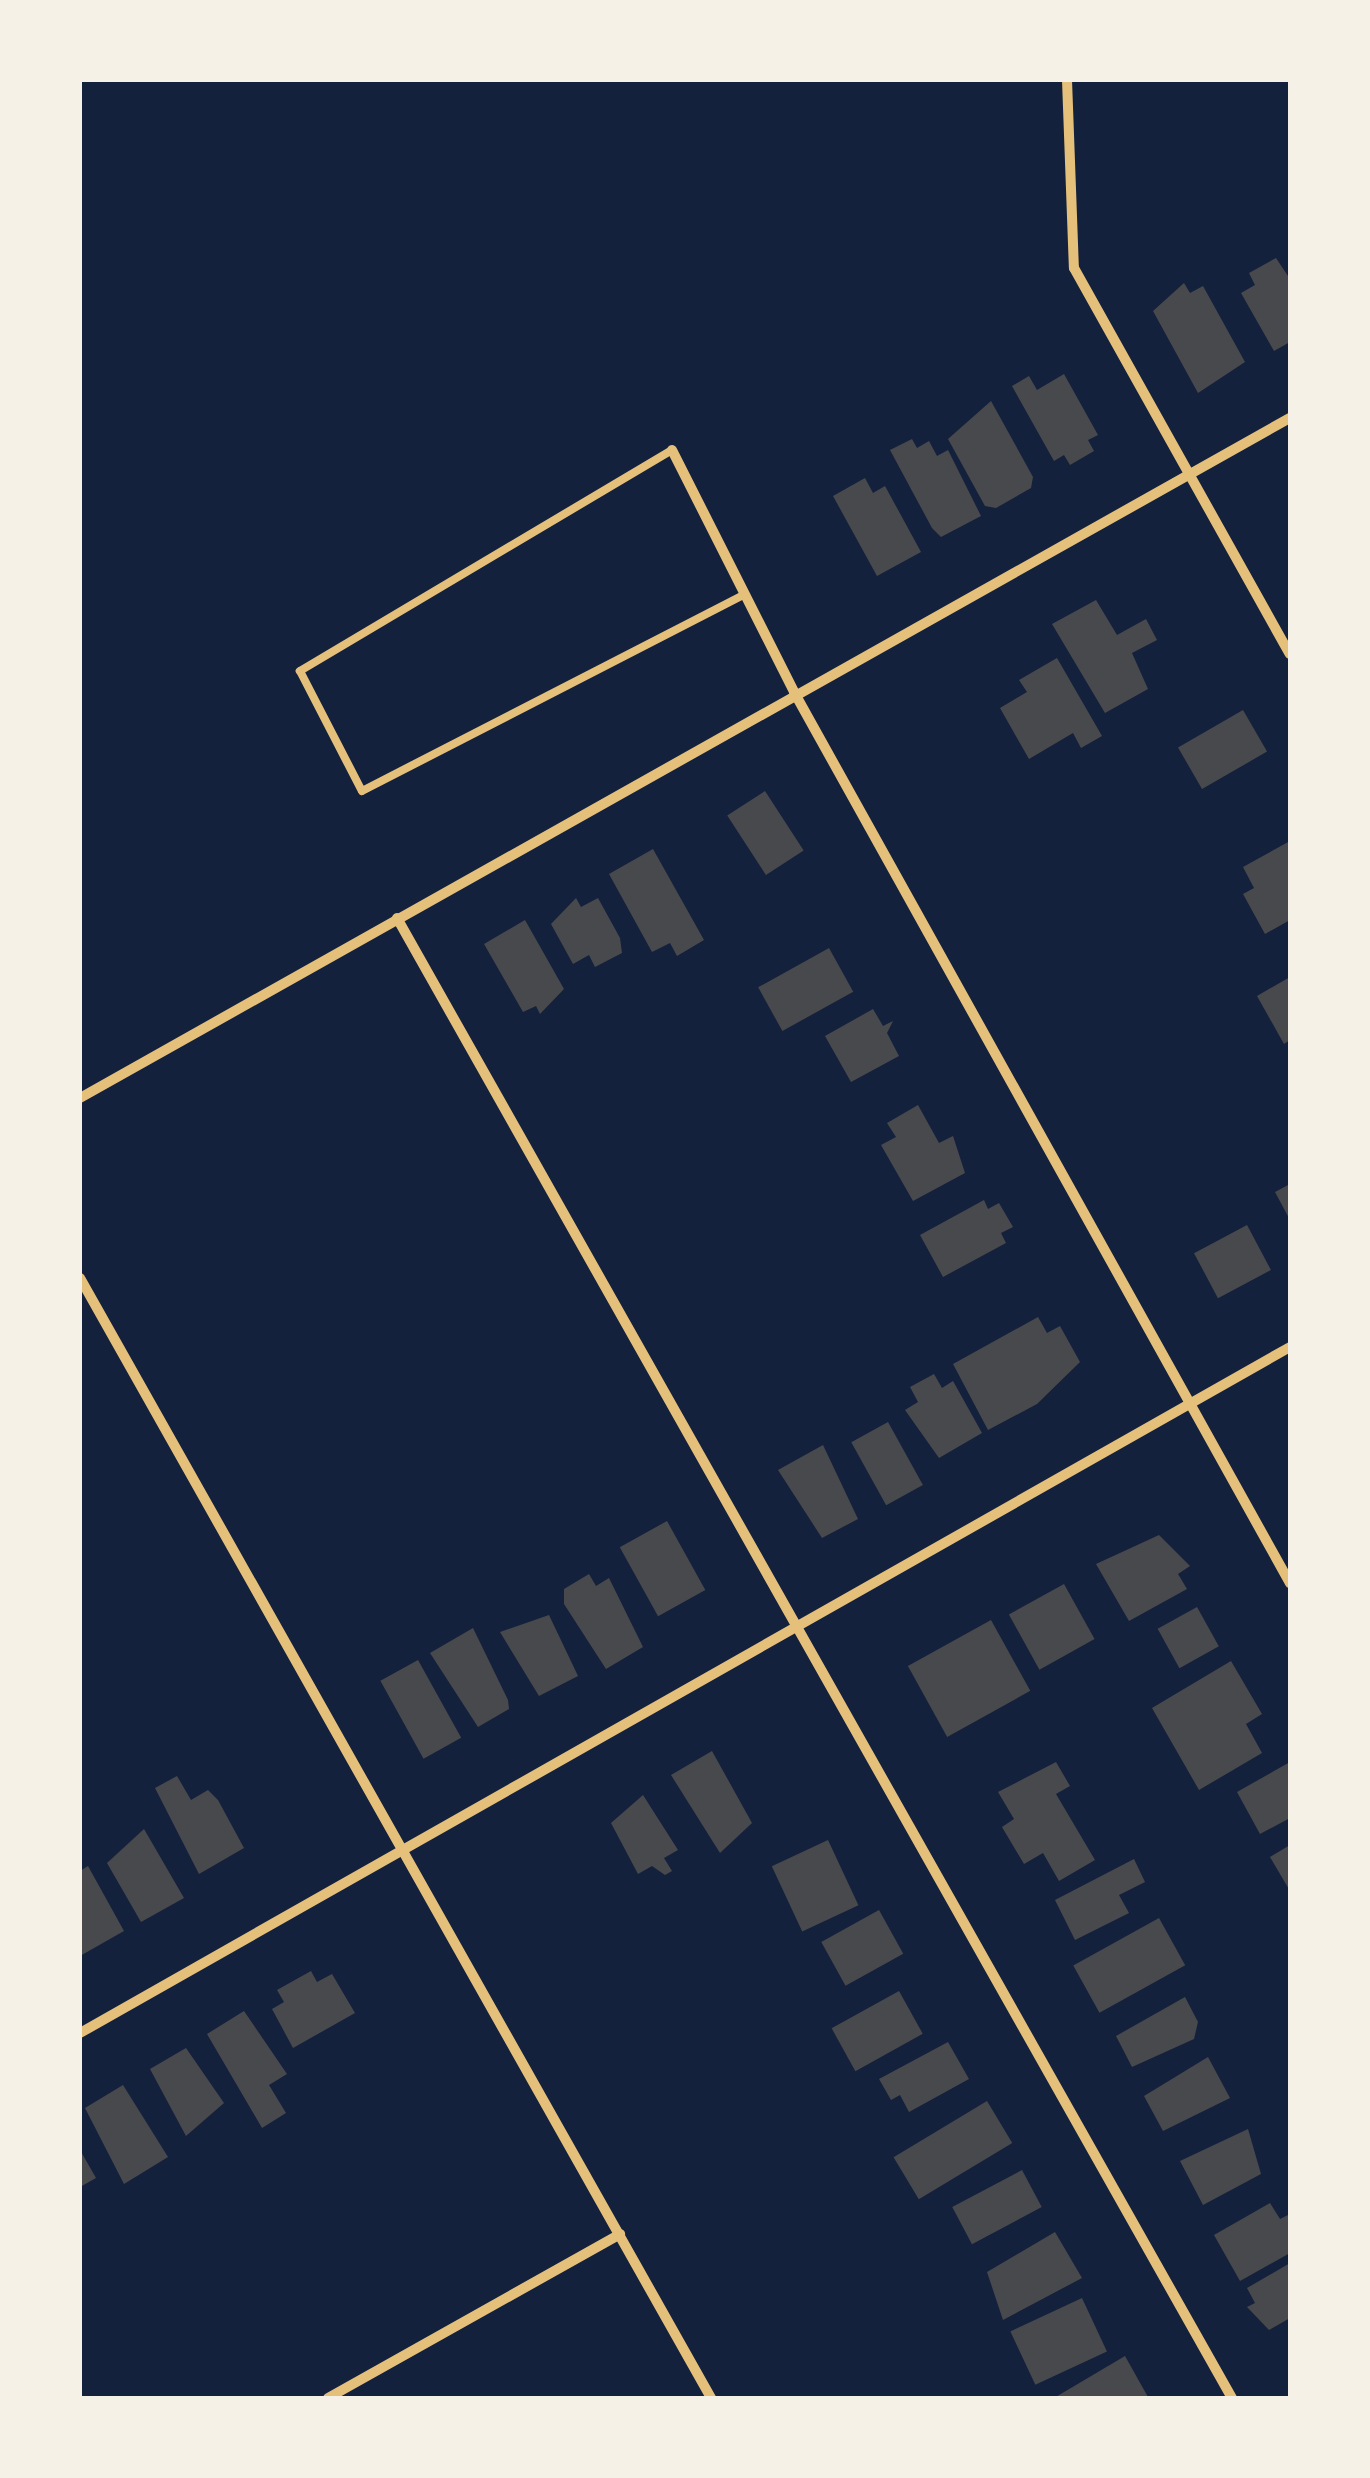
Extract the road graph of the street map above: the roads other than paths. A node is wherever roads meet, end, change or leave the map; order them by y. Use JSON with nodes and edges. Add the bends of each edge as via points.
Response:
{"nodes":[{"id":1,"x":1067,"y":80,"type":"edge"},
{"id":2,"x":1290,"y":418,"type":"edge"},
{"id":3,"x":672,"y":450,"type":"joint"},
{"id":4,"x":1189,"y":474,"type":"junction"},
{"id":5,"x":745,"y":594,"type":"junction"},
{"id":6,"x":1290,"y":654,"type":"edge"},
{"id":7,"x":794,"y":692,"type":"junction"},
{"id":8,"x":397,"y":918,"type":"junction"},
{"id":9,"x":80,"y":1098,"type":"edge"},
{"id":10,"x":80,"y":1278,"type":"edge"},
{"id":11,"x":1290,"y":1347,"type":"edge"},
{"id":12,"x":1189,"y":1404,"type":"junction"},
{"id":13,"x":1290,"y":1583,"type":"edge"},
{"id":14,"x":799,"y":1626,"type":"junction"},
{"id":15,"x":402,"y":1848,"type":"junction"},
{"id":16,"x":80,"y":2033,"type":"edge"},
{"id":17,"x":620,"y":2234,"type":"junction"},
{"id":18,"x":328,"y":2398,"type":"edge"},
{"id":19,"x":711,"y":2398,"type":"edge"},
{"id":20,"x":1232,"y":2398,"type":"edge"}],
"edges":[{"from":1,"to":4,"type":"street","via":[[1074,268]]},
{"from":2,"to":4,"type":"street"},
{"from":3,"to":5,"type":"street"},
{"from":3,"to":5,"type":"lane","via":[[300,671],[362,790]]},
{"from":4,"to":6,"type":"street"},
{"from":4,"to":7,"type":"street"},
{"from":5,"to":7,"type":"street"},
{"from":7,"to":8,"type":"street"},
{"from":7,"to":12,"type":"street"},
{"from":8,"to":9,"type":"street"},
{"from":8,"to":14,"type":"street"},
{"from":10,"to":15,"type":"street"},
{"from":11,"to":12,"type":"street"},
{"from":12,"to":13,"type":"street"},
{"from":12,"to":14,"type":"street"},
{"from":14,"to":15,"type":"street"},
{"from":14,"to":20,"type":"street"},
{"from":15,"to":16,"type":"street"},
{"from":15,"to":17,"type":"street"},
{"from":17,"to":18,"type":"street"},
{"from":17,"to":19,"type":"street"}]}
